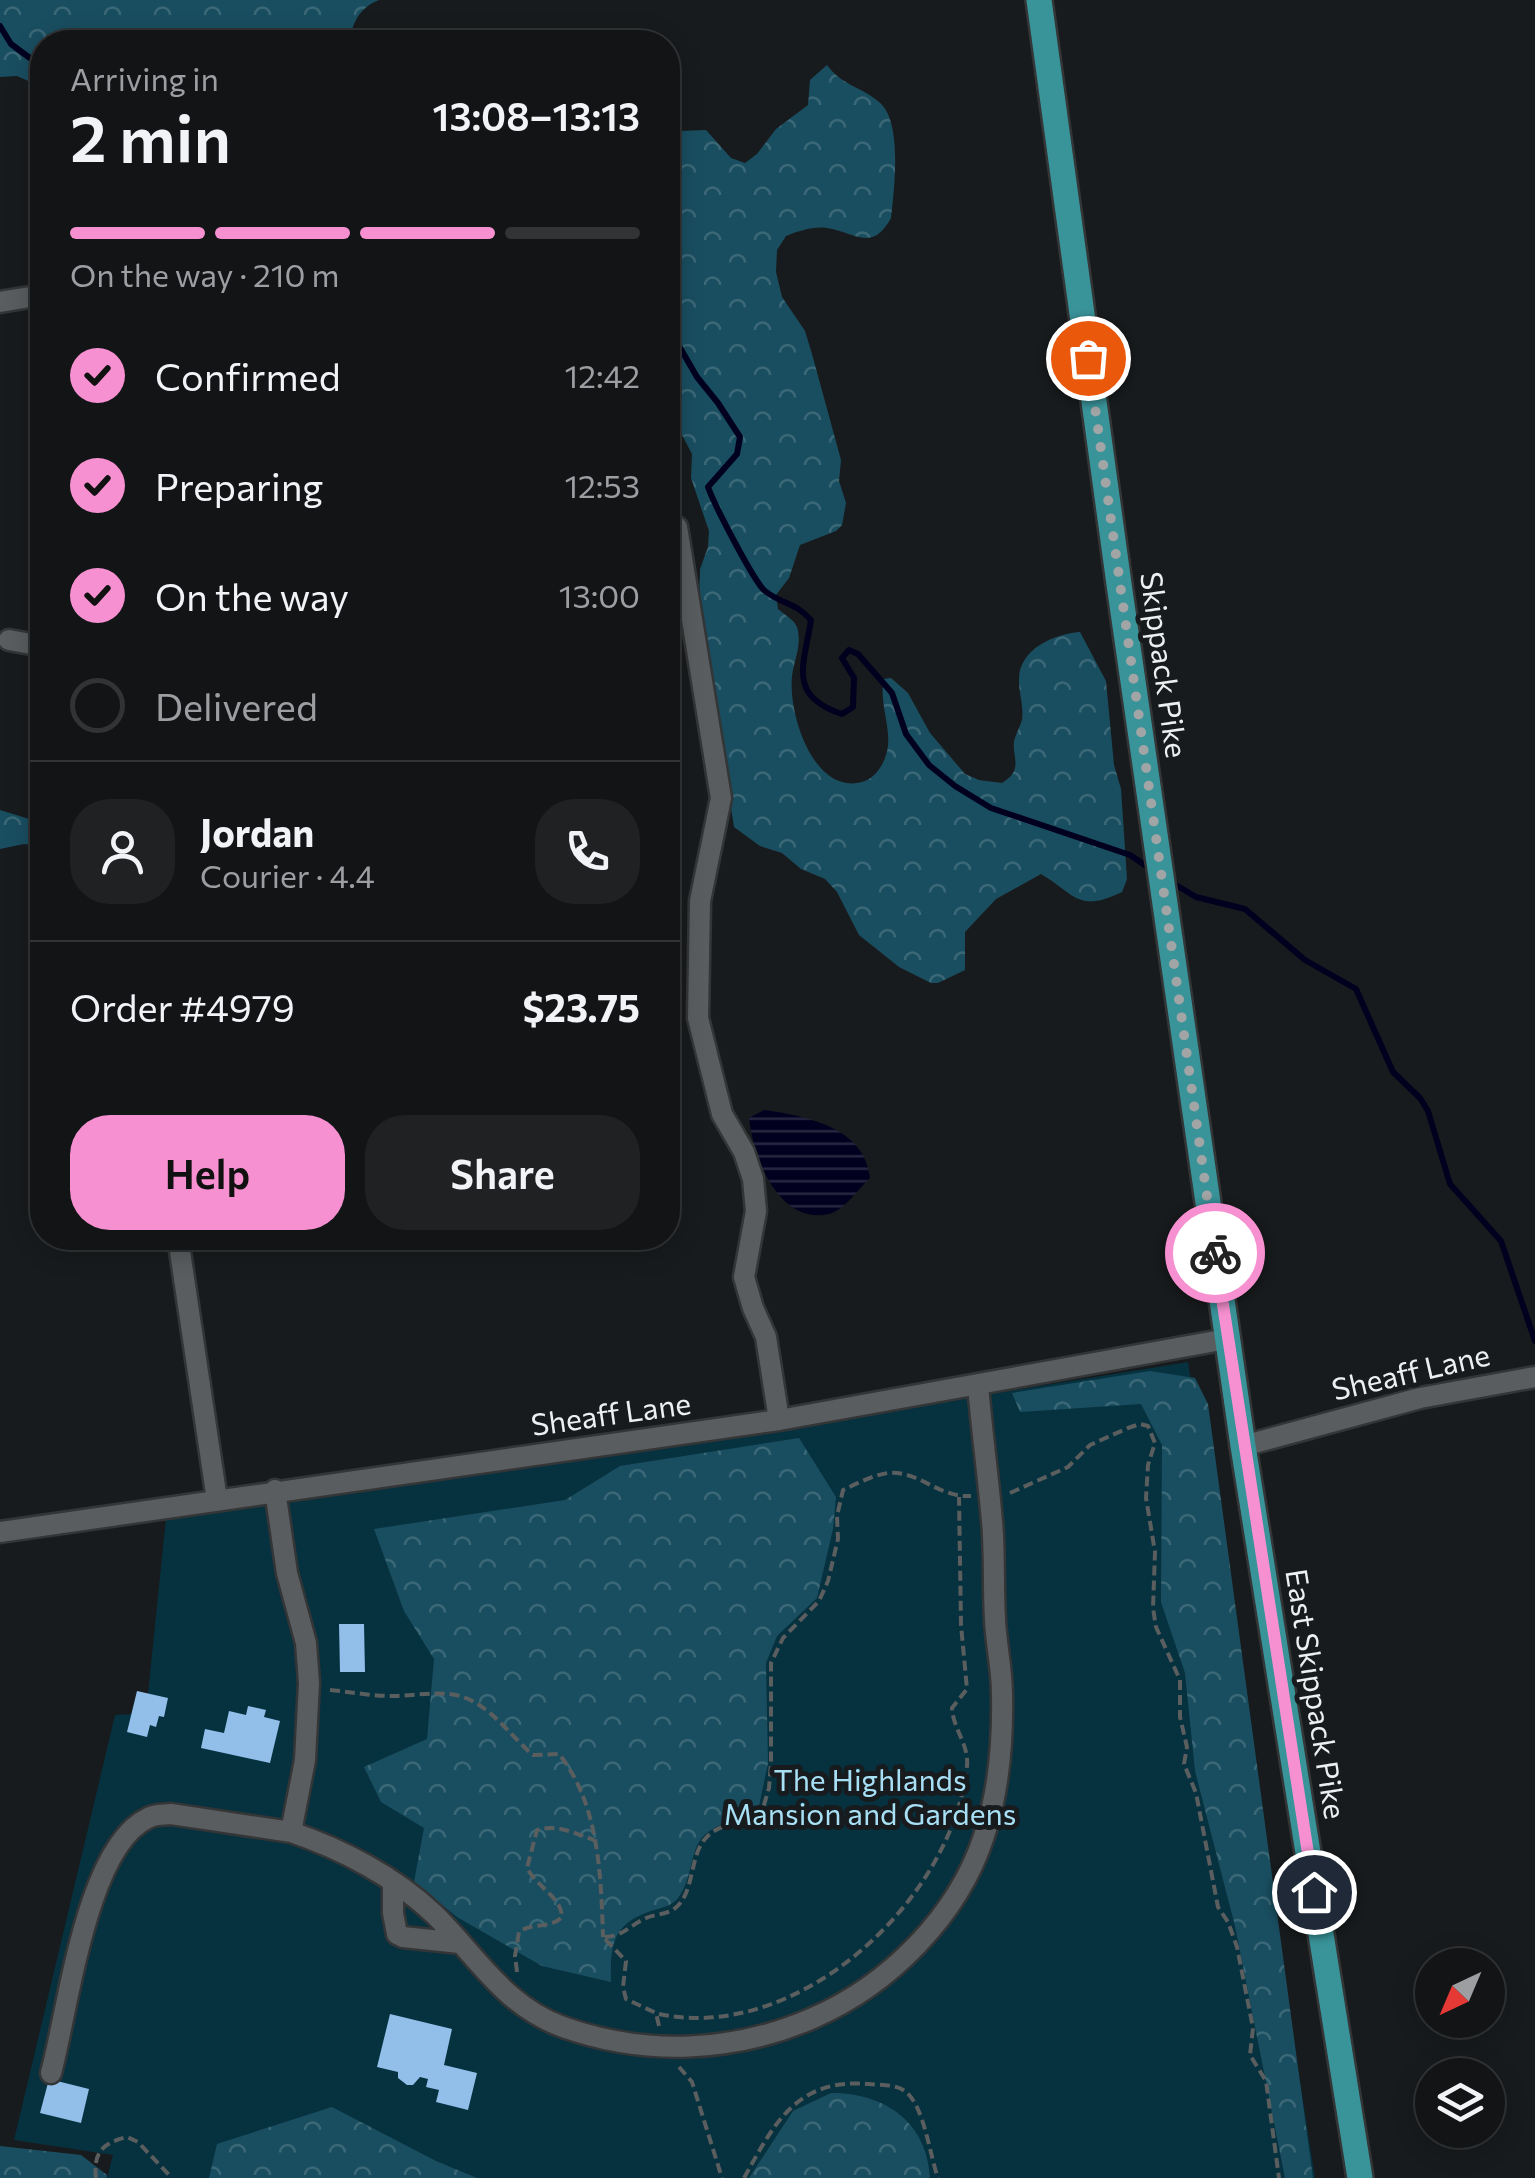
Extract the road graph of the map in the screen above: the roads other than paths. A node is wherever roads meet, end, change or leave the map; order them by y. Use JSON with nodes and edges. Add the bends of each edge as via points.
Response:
{"nodes":[{"id":1,"x":1039,"y":0,"type":"edge"},
{"id":2,"x":30,"y":297,"type":"edge"},
{"id":3,"x":0,"y":302,"type":"edge"},
{"id":4,"x":680,"y":546,"type":"edge"},
{"id":5,"x":9,"y":640,"type":"dead end"},
{"id":6,"x":30,"y":644,"type":"edge"},
{"id":7,"x":180,"y":1250,"type":"edge"},
{"id":8,"x":1227,"y":1338,"type":"junction"},
{"id":9,"x":1535,"y":1376,"type":"edge"},
{"id":10,"x":978,"y":1386,"type":"junction"},
{"id":11,"x":779,"y":1420,"type":"junction"},
{"id":12,"x":1243,"y":1446,"type":"junction"},
{"id":13,"x":274,"y":1490,"type":"junction"},
{"id":14,"x":217,"y":1500,"type":"junction"},
{"id":15,"x":0,"y":1532,"type":"edge"},
{"id":16,"x":291,"y":1832,"type":"junction"},
{"id":17,"x":393,"y":1882,"type":"junction"},
{"id":18,"x":460,"y":1943,"type":"junction"},
{"id":19,"x":51,"y":2073,"type":"dead end"},
{"id":20,"x":1360,"y":2178,"type":"edge"}],
"edges":[{"from":1,"to":8,"type":"main road","name":"Skippack Pike"},
{"from":2,"to":3,"type":"street"},
{"from":4,"to":11,"type":"street","via":[[722,798],[700,901],[698,1018],[722,1114],[754,1179],[756,1212],[744,1277],[766,1337]]},
{"from":5,"to":6,"type":"street"},
{"from":7,"to":14,"type":"street"},
{"from":8,"to":10,"type":"street","name":"Sheaff Lane"},
{"from":8,"to":12,"type":"main road","name":"East Skippack Pike"},
{"from":9,"to":12,"type":"street","name":"Sheaff Lane","via":[[1420,1398]]},
{"from":10,"to":11,"type":"street","name":"Sheaff Lane"},
{"from":10,"to":18,"type":"street","via":[[1002,1692],[998,1780],[970,1868],[906,1956],[845,2002],[784,2031],[701,2047],[659,2047],[542,2018],[490,1980]]},
{"from":11,"to":13,"type":"street","name":"Sheaff Lane"},
{"from":12,"to":20,"type":"main road","name":"East Skippack Pike"},
{"from":13,"to":14,"type":"street","name":"Sheaff Lane"},
{"from":13,"to":16,"type":"street","via":[[309,1688]]},
{"from":14,"to":15,"type":"street","name":"Sheaff Lane"},
{"from":16,"to":17,"type":"street"},
{"from":16,"to":19,"type":"street","via":[[171,1814],[136,1825],[107,1866],[90,1907]]},
{"from":17,"to":18,"type":"street"},
{"from":17,"to":18,"type":"street","via":[[397,1934]]}]}
